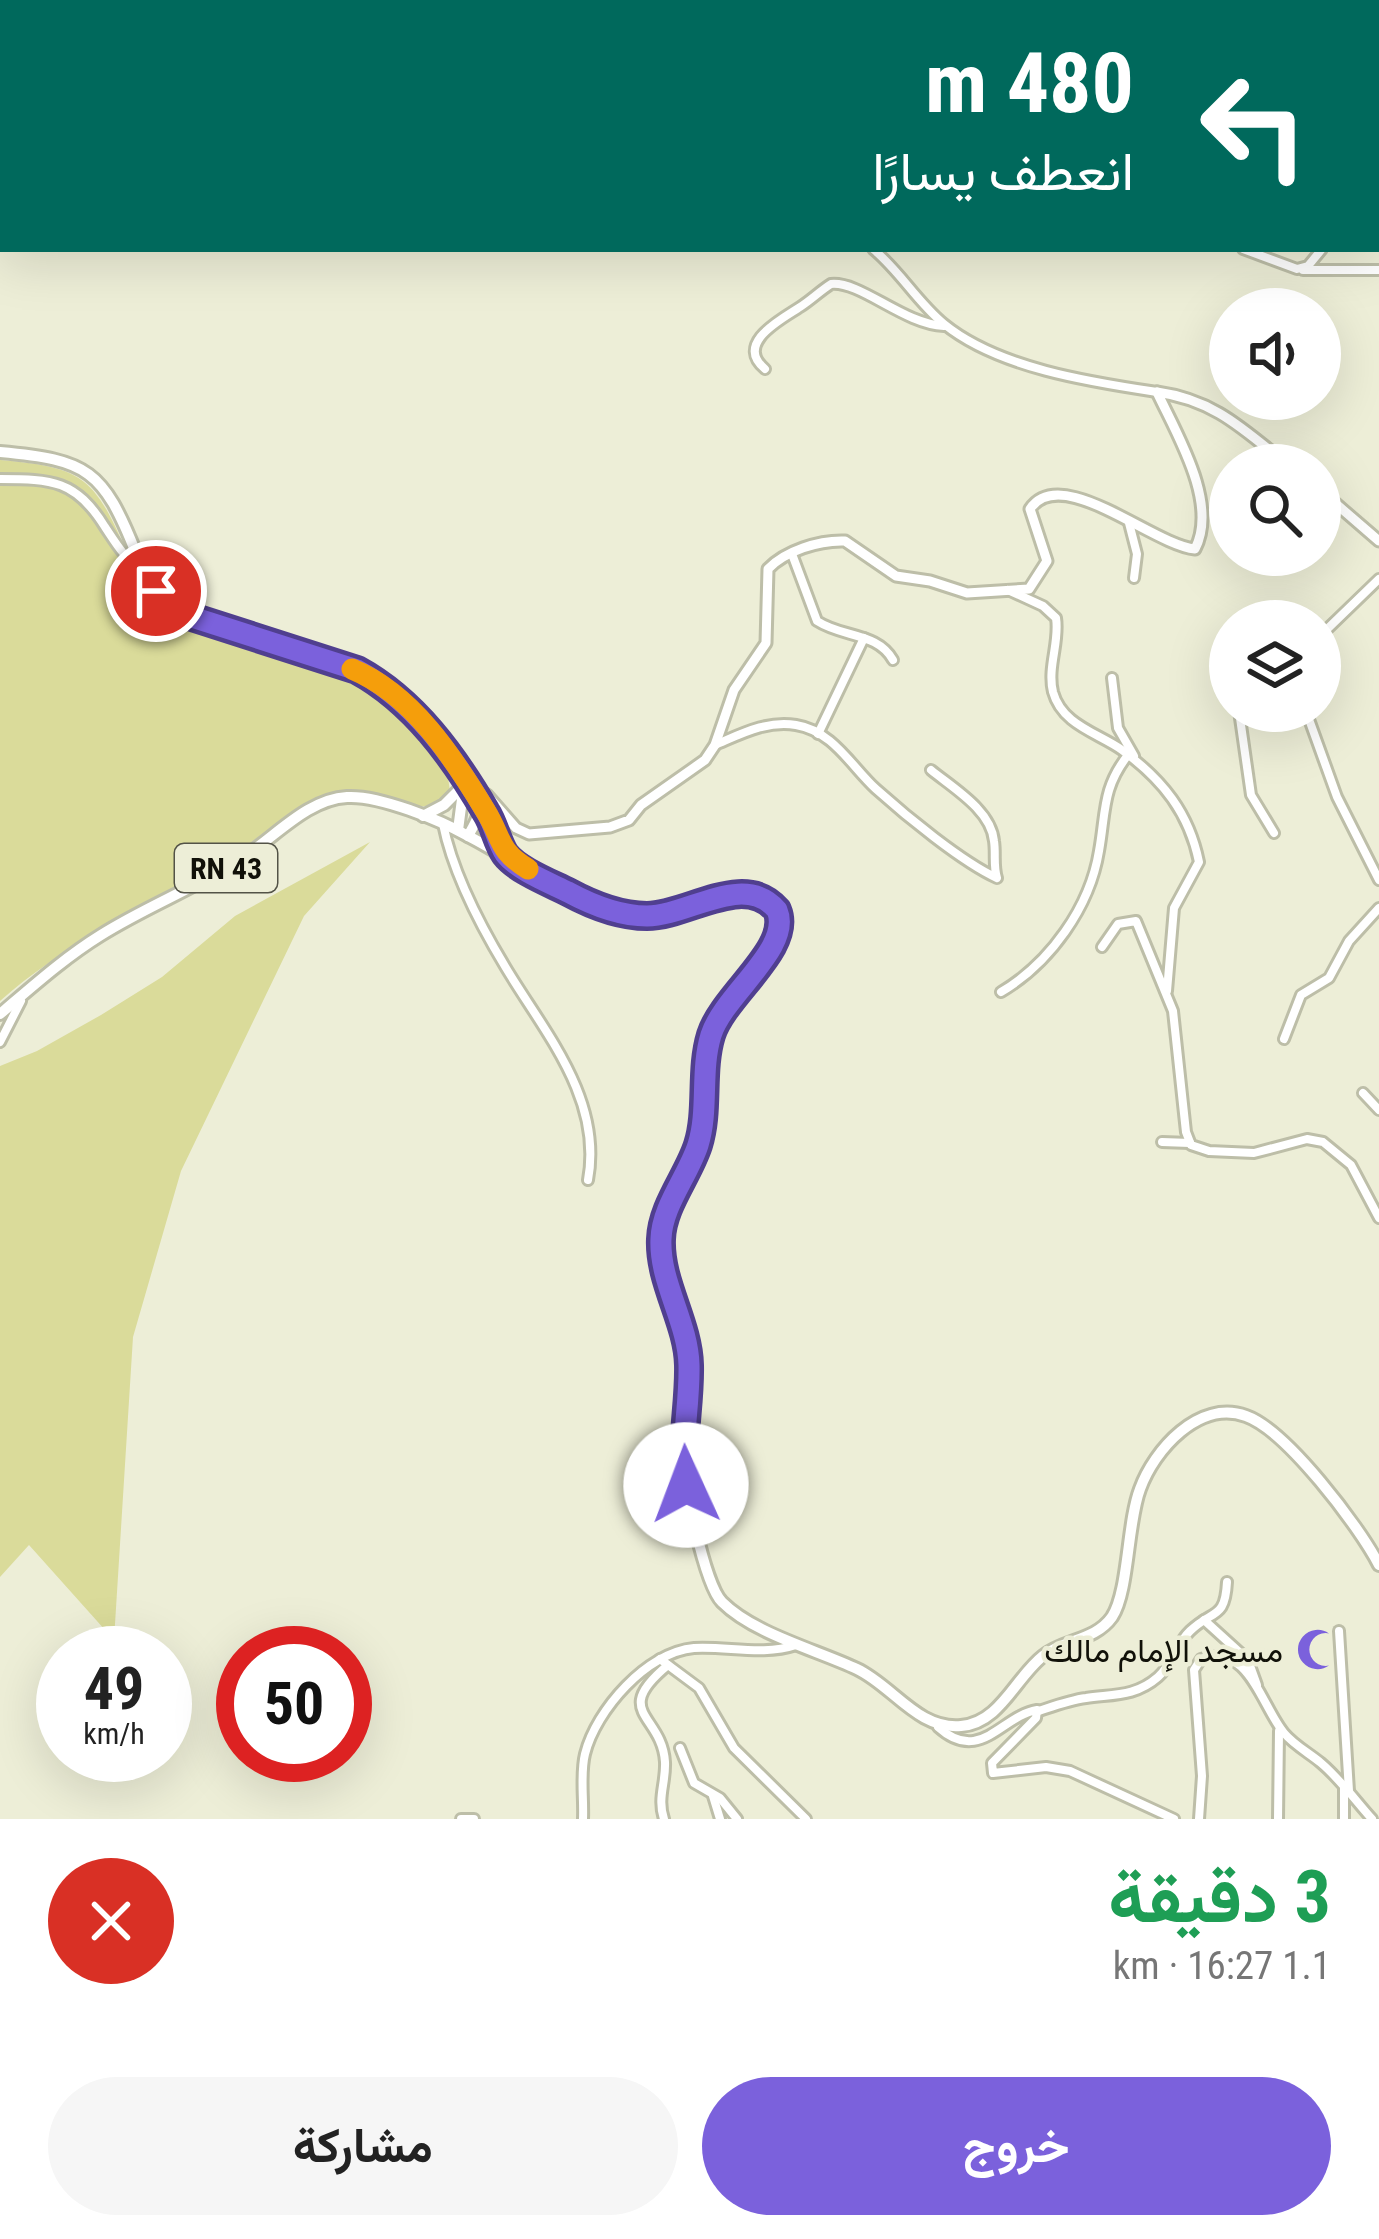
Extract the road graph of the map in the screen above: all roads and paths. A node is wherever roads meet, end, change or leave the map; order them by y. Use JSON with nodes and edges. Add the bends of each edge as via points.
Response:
{"nodes":[{"id":1,"x":876,"y":252,"type":"edge"},
{"id":2,"x":1257,"y":252,"type":"edge"},
{"id":3,"x":1319,"y":252,"type":"edge"},
{"id":4,"x":1301,"y":269,"type":"junction"},
{"id":5,"x":1379,"y":270,"type":"edge"},
{"id":6,"x":945,"y":326,"type":"junction"},
{"id":7,"x":765,"y":369,"type":"dead end"},
{"id":8,"x":1157,"y":392,"type":"junction"},
{"id":9,"x":1261,"y":444,"type":"edge"},
{"id":10,"x":0,"y":452,"type":"edge"},
{"id":11,"x":0,"y":479,"type":"edge"},
{"id":12,"x":1341,"y":508,"type":"edge"},
{"id":13,"x":1129,"y":523,"type":"junction"},
{"id":14,"x":1379,"y":541,"type":"edge"},
{"id":15,"x":792,"y":554,"type":"junction"},
{"id":16,"x":144,"y":570,"type":"junction"},
{"id":17,"x":1134,"y":578,"type":"dead end"},
{"id":18,"x":1379,"y":578,"type":"edge"},
{"id":19,"x":1007,"y":589,"type":"junction"},
{"id":20,"x":1341,"y":615,"type":"edge"},
{"id":21,"x":864,"y":638,"type":"junction"},
{"id":22,"x":893,"y":660,"type":"dead end"},
{"id":23,"x":1112,"y":679,"type":"dead end"},
{"id":24,"x":1242,"y":732,"type":"edge"},
{"id":25,"x":1314,"y":732,"type":"edge"},
{"id":26,"x":818,"y":734,"type":"junction"},
{"id":27,"x":715,"y":745,"type":"junction"},
{"id":28,"x":1128,"y":755,"type":"junction"},
{"id":29,"x":1140,"y":765,"type":"junction"},
{"id":30,"x":931,"y":770,"type":"dead end"},
{"id":31,"x":464,"y":784,"type":"junction"},
{"id":32,"x":477,"y":797,"type":"junction"},
{"id":33,"x":422,"y":816,"type":"junction"},
{"id":34,"x":442,"y":823,"type":"junction"},
{"id":35,"x":463,"y":833,"type":"junction"},
{"id":36,"x":1274,"y":833,"type":"dead end"},
{"id":37,"x":506,"y":855,"type":"junction"},
{"id":38,"x":1379,"y":880,"type":"edge"},
{"id":39,"x":1379,"y":908,"type":"edge"},
{"id":40,"x":1102,"y":947,"type":"dead end"},
{"id":41,"x":1001,"y":992,"type":"dead end"},
{"id":42,"x":24,"y":994,"type":"junction"},
{"id":43,"x":1166,"y":995,"type":"junction"},
{"id":44,"x":0,"y":1014,"type":"edge"},
{"id":45,"x":1284,"y":1040,"type":"dead end"},
{"id":46,"x":0,"y":1042,"type":"edge"},
{"id":47,"x":1363,"y":1093,"type":"dead end"},
{"id":48,"x":1379,"y":1110,"type":"edge"},
{"id":49,"x":1162,"y":1142,"type":"dead end"},
{"id":50,"x":1190,"y":1142,"type":"junction"},
{"id":51,"x":588,"y":1180,"type":"dead end"},
{"id":52,"x":1379,"y":1217,"type":"edge"},
{"id":53,"x":1379,"y":1565,"type":"edge"},
{"id":54,"x":1227,"y":1582,"type":"dead end"},
{"id":55,"x":1204,"y":1620,"type":"junction"},
{"id":56,"x":1340,"y":1631,"type":"dead end"},
{"id":57,"x":798,"y":1644,"type":"junction"},
{"id":58,"x":664,"y":1662,"type":"junction"},
{"id":59,"x":1257,"y":1686,"type":"junction"},
{"id":60,"x":1039,"y":1711,"type":"junction"},
{"id":61,"x":936,"y":1724,"type":"junction"},
{"id":62,"x":1279,"y":1727,"type":"junction"},
{"id":63,"x":680,"y":1748,"type":"dead end"},
{"id":64,"x":1347,"y":1789,"type":"junction"},
{"id":65,"x":713,"y":1796,"type":"junction"},
{"id":66,"x":460,"y":1819,"type":"edge"},
{"id":67,"x":474,"y":1819,"type":"edge"},
{"id":68,"x":583,"y":1819,"type":"edge"},
{"id":69,"x":664,"y":1819,"type":"edge"},
{"id":70,"x":720,"y":1819,"type":"edge"},
{"id":71,"x":737,"y":1819,"type":"edge"},
{"id":72,"x":806,"y":1819,"type":"edge"},
{"id":73,"x":1174,"y":1819,"type":"edge"},
{"id":74,"x":1199,"y":1819,"type":"edge"},
{"id":75,"x":1278,"y":1819,"type":"edge"},
{"id":76,"x":1343,"y":1819,"type":"edge"},
{"id":77,"x":1372,"y":1819,"type":"edge"}],
"edges":[{"from":1,"to":6,"type":"street"},
{"from":2,"to":4,"type":"street"},
{"from":3,"to":4,"type":"street"},
{"from":4,"to":5,"type":"street"},
{"from":6,"to":7,"type":"street","via":[[831,284],[766,328],[756,354]]},
{"from":6,"to":8,"type":"street","via":[[1078,380]]},
{"from":8,"to":9,"type":"street","via":[[1214,407]]},
{"from":8,"to":13,"type":"street","via":[[1195,473],[1199,543],[1186,548]]},
{"from":10,"to":16,"type":"main road","via":[[87,471],[117,506]]},
{"from":11,"to":16,"type":"street","via":[[75,490]]},
{"from":12,"to":14,"type":"street"},
{"from":13,"to":17,"type":"street"},
{"from":13,"to":19,"type":"street","via":[[1074,495],[1038,499],[1030,514],[1047,561],[1034,586]]},
{"from":15,"to":19,"type":"street","via":[[845,541],[896,576],[967,593]]},
{"from":15,"to":21,"type":"street","via":[[818,622]]},
{"from":15,"to":27,"type":"street","via":[[767,569],[766,643],[734,690]]},
{"from":16,"to":31,"type":"main road","via":[[156,591],[192,617],[378,682],[416,714]]},
{"from":18,"to":20,"type":"street"},
{"from":19,"to":28,"type":"street","via":[[1056,618],[1051,678],[1062,711]]},
{"from":21,"to":22,"type":"street"},
{"from":21,"to":26,"type":"street"},
{"from":23,"to":29,"type":"street","via":[[1118,728]]},
{"from":24,"to":36,"type":"street","via":[[1251,795]]},
{"from":25,"to":38,"type":"street"},
{"from":26,"to":27,"type":"street","via":[[771,726]]},
{"from":26,"to":30,"type":"street","via":[[912,819],[997,878],[988,825]]},
{"from":27,"to":31,"type":"street","via":[[629,820],[610,827],[529,834],[482,790]]},
{"from":28,"to":29,"type":"street"},
{"from":28,"to":41,"type":"street","via":[[1108,785],[1087,898],[1043,958]]},
{"from":29,"to":43,"type":"street","via":[[1180,807],[1199,862],[1174,908]]},
{"from":31,"to":32,"type":"main road"},
{"from":31,"to":33,"type":"main road"},
{"from":31,"to":35,"type":"main road"},
{"from":32,"to":35,"type":"main road","via":[[479,814]]},
{"from":32,"to":37,"type":"main road"},
{"from":33,"to":34,"type":"main road","number":"RN 43"},
{"from":33,"to":42,"type":"main road","number":"RN 43","via":[[349,796],[310,809],[245,857],[104,933]]},
{"from":34,"to":35,"type":"main road","number":"RN 43"},
{"from":34,"to":51,"type":"street","via":[[483,927],[573,1078],[592,1142]]},
{"from":35,"to":37,"type":"main road"},
{"from":37,"to":57,"type":"main road","via":[[621,914],[674,913],[747,894],[765,899],[780,918],[772,951],[714,1028],[698,1144],[661,1240],[687,1350],[682,1455],[707,1575],[724,1604]]},
{"from":39,"to":45,"type":"street","via":[[1329,978],[1301,995]]},
{"from":40,"to":43,"type":"street","via":[[1118,924],[1135,920]]},
{"from":42,"to":44,"type":"main road","number":"RN 43"},
{"from":42,"to":46,"type":"street"},
{"from":43,"to":50,"type":"street"},
{"from":47,"to":48,"type":"street"},
{"from":49,"to":50,"type":"street"},
{"from":50,"to":52,"type":"street","via":[[1254,1153],[1317,1139],[1351,1165]]},
{"from":53,"to":61,"type":"main road","via":[[1346,1510],[1263,1425],[1245,1415],[1212,1416],[1173,1438],[1150,1464],[1110,1619],[1039,1659],[986,1718]]},
{"from":54,"to":55,"type":"street","via":[[1226,1603]]},
{"from":55,"to":59,"type":"street","via":[[1248,1660]]},
{"from":55,"to":60,"type":"street","via":[[1160,1676],[1131,1694]]},
{"from":56,"to":64,"type":"street"},
{"from":57,"to":58,"type":"street","via":[[700,1648]]},
{"from":57,"to":61,"type":"main road","via":[[866,1673]]},
{"from":58,"to":68,"type":"street","via":[[632,1682],[596,1729],[584,1755]]},
{"from":58,"to":69,"type":"street","via":[[643,1688],[639,1708],[664,1758]]},
{"from":58,"to":72,"type":"street","via":[[699,1688],[734,1748]]},
{"from":59,"to":62,"type":"street"},
{"from":59,"to":74,"type":"street","via":[[1224,1657],[1207,1655],[1196,1664]]},
{"from":60,"to":61,"type":"street","via":[[974,1740],[958,1740]]},
{"from":60,"to":73,"type":"street","via":[[990,1771],[1070,1771]]},
{"from":62,"to":64,"type":"street"},
{"from":62,"to":75,"type":"street"},
{"from":63,"to":65,"type":"street","via":[[694,1783]]},
{"from":64,"to":76,"type":"street"},
{"from":64,"to":77,"type":"street"},
{"from":65,"to":70,"type":"street"},
{"from":65,"to":71,"type":"street"},
{"from":66,"to":67,"type":"street"}]}
